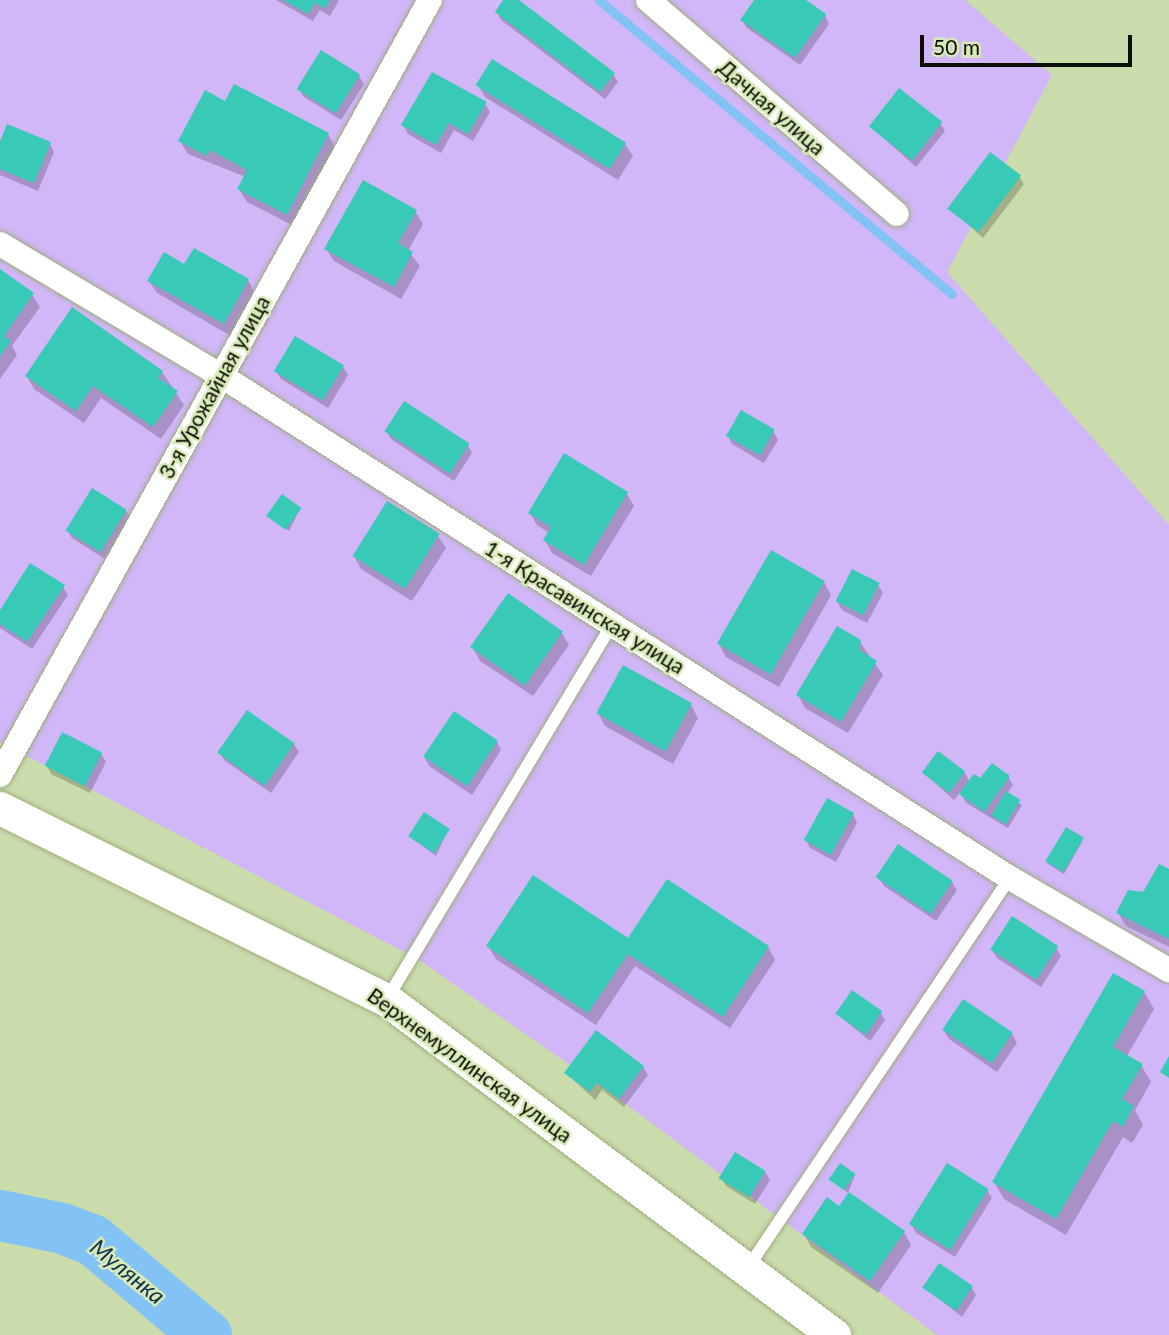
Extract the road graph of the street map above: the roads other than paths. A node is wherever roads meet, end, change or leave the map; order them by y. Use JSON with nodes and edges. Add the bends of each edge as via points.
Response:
{"nodes":[{"id":1,"x":430,"y":0,"type":"edge"},
{"id":2,"x":648,"y":0,"type":"edge"},
{"id":3,"x":897,"y":214,"type":"dead end"},
{"id":4,"x":0,"y":244,"type":"edge"},
{"id":5,"x":220,"y":375,"type":"junction"},
{"id":6,"x":612,"y":624,"type":"junction"},
{"id":7,"x":0,"y":775,"type":"edge"},
{"id":8,"x":0,"y":808,"type":"edge"},
{"id":9,"x":1010,"y":878,"type":"junction"},
{"id":10,"x":1169,"y":970,"type":"edge"},
{"id":11,"x":387,"y":1000,"type":"junction"},
{"id":12,"x":747,"y":1269,"type":"junction"},
{"id":13,"x":834,"y":1335,"type":"edge"}],
"edges":[{"from":1,"to":5,"type":"street","name":"3-я Урожайная улица"},
{"from":2,"to":3,"type":"street","name":"Дачная улица"},
{"from":4,"to":5,"type":"street","name":"1-я Красавинская улица"},
{"from":5,"to":6,"type":"street","name":"1-я Красавинская улица"},
{"from":5,"to":7,"type":"street","name":"3-я Урожайная улица"},
{"from":6,"to":9,"type":"street","name":"1-я Красавинская улица"},
{"from":6,"to":11,"type":"lane"},
{"from":8,"to":11,"type":"street","name":"Верхнемуллинская улица"},
{"from":9,"to":10,"type":"street","name":"1-я Красавинская улица"},
{"from":9,"to":12,"type":"lane"},
{"from":11,"to":12,"type":"street","name":"Верхнемуллинская улица"},
{"from":12,"to":13,"type":"street","name":"Верхнемуллинская улица"}]}
